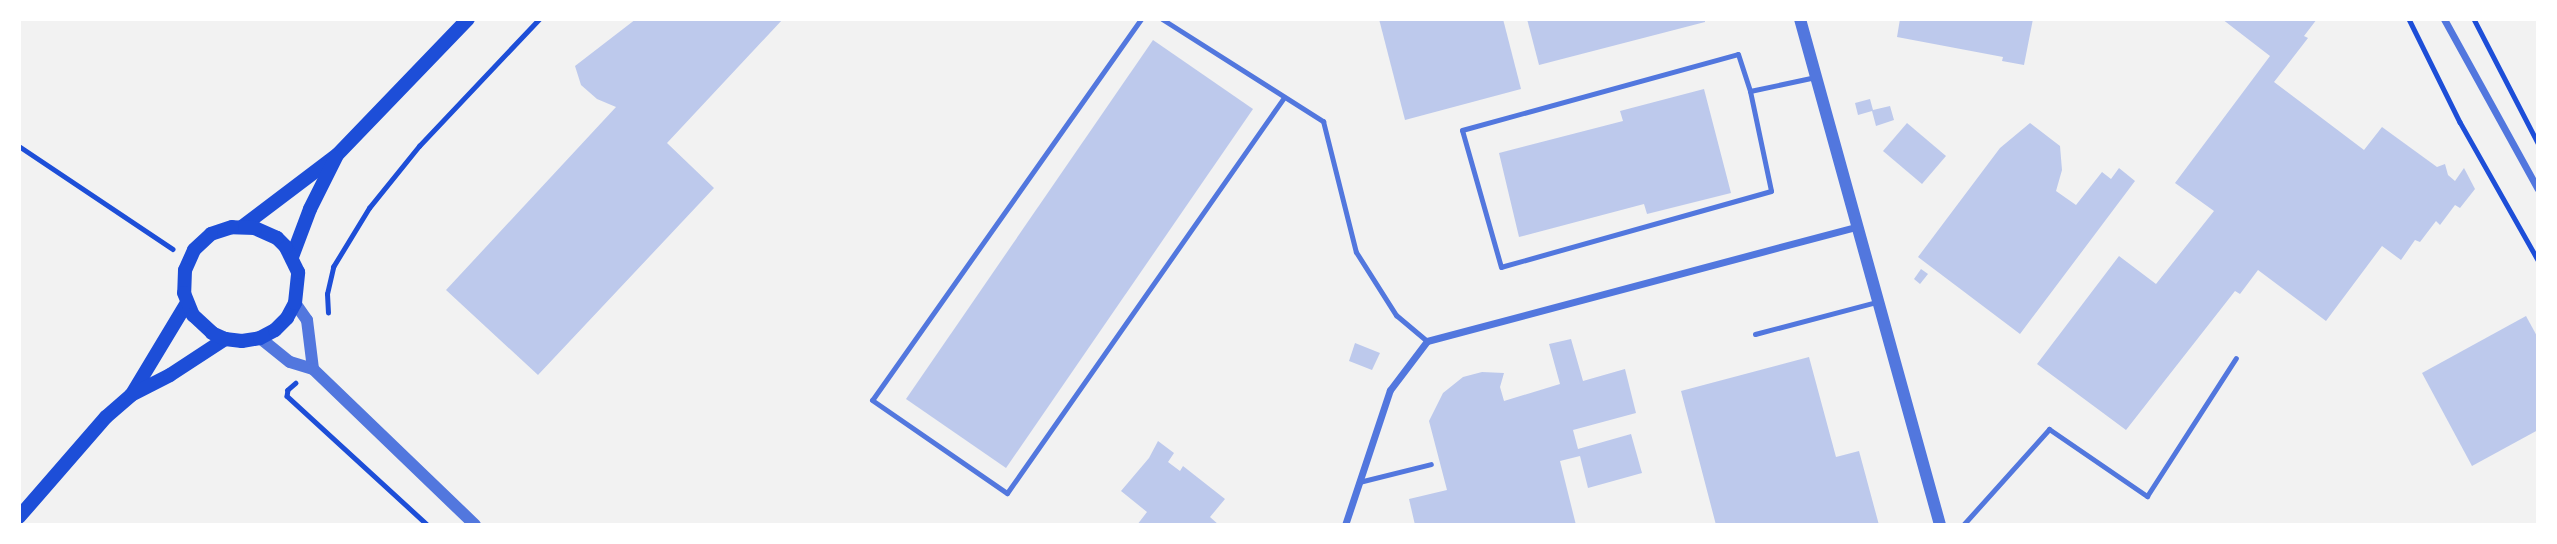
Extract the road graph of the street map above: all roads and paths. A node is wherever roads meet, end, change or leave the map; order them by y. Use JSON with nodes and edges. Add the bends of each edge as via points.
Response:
{"nodes":[{"id":1,"x":468,"y":19,"type":"edge"},
{"id":2,"x":539,"y":19,"type":"edge"},
{"id":3,"x":1141,"y":19,"type":"edge"},
{"id":4,"x":1162,"y":19,"type":"edge"},
{"id":5,"x":1800,"y":19,"type":"edge"},
{"id":6,"x":2409,"y":19,"type":"edge"},
{"id":7,"x":2444,"y":19,"type":"edge"},
{"id":8,"x":2474,"y":19,"type":"edge"},
{"id":9,"x":1816,"y":77,"type":"junction"},
{"id":10,"x":1750,"y":91,"type":"junction"},
{"id":11,"x":1284,"y":97,"type":"junction"},
{"id":12,"x":2538,"y":142,"type":"edge"},
{"id":13,"x":19,"y":146,"type":"edge"},
{"id":14,"x":337,"y":155,"type":"junction"},
{"id":15,"x":2538,"y":189,"type":"edge"},
{"id":16,"x":243,"y":226,"type":"junction"},
{"id":17,"x":1859,"y":226,"type":"junction"},
{"id":18,"x":292,"y":257,"type":"junction"},
{"id":19,"x":189,"y":260,"type":"junction"},
{"id":20,"x":2538,"y":260,"type":"edge"},
{"id":21,"x":1880,"y":302,"type":"junction"},
{"id":22,"x":187,"y":303,"type":"junction"},
{"id":23,"x":295,"y":303,"type":"junction"},
{"id":24,"x":328,"y":317,"type":"dead end"},
{"id":25,"x":1755,"y":334,"type":"dead end"},
{"id":26,"x":225,"y":338,"type":"junction"},
{"id":27,"x":260,"y":338,"type":"junction"},
{"id":28,"x":1427,"y":341,"type":"junction"},
{"id":29,"x":2236,"y":358,"type":"dead end"},
{"id":30,"x":313,"y":369,"type":"junction"},
{"id":31,"x":293,"y":385,"type":"dead end"},
{"id":32,"x":131,"y":396,"type":"junction"},
{"id":33,"x":1431,"y":464,"type":"dead end"},
{"id":34,"x":1359,"y":482,"type":"junction"},
{"id":35,"x":19,"y":517,"type":"edge"},
{"id":36,"x":428,"y":525,"type":"edge"},
{"id":37,"x":475,"y":525,"type":"edge"},
{"id":38,"x":1345,"y":525,"type":"edge"},
{"id":39,"x":1940,"y":525,"type":"edge"},
{"id":40,"x":1963,"y":525,"type":"edge"}],
"edges":[{"from":1,"to":14,"type":"main road"},
{"from":2,"to":24,"type":"path","via":[[419,146],[369,208],[333,267]]},
{"from":3,"to":11,"type":"lane","via":[[872,400],[1007,494]]},
{"from":4,"to":11,"type":"lane"},
{"from":5,"to":9,"type":"street"},
{"from":6,"to":20,"type":"path","via":[[2459,122]]},
{"from":7,"to":15,"type":"street"},
{"from":8,"to":12,"type":"path"},
{"from":9,"to":10,"type":"lane"},
{"from":9,"to":17,"type":"street"},
{"from":10,"to":10,"type":"lane","via":[[1738,54],[1462,130],[1501,267],[1771,191]]},
{"from":11,"to":28,"type":"lane","via":[[1323,121],[1356,252],[1396,315]]},
{"from":13,"to":19,"type":"path"},
{"from":14,"to":16,"type":"main road"},
{"from":14,"to":18,"type":"main road"},
{"from":16,"to":18,"type":"main road","via":[[277,238]]},
{"from":16,"to":19,"type":"main road","via":[[211,234]]},
{"from":17,"to":21,"type":"street"},
{"from":17,"to":28,"type":"street"},
{"from":18,"to":23,"type":"main road","via":[[298,280]]},
{"from":19,"to":22,"type":"main road","via":[[184,281]]},
{"from":21,"to":25,"type":"lane"},
{"from":21,"to":39,"type":"street"},
{"from":22,"to":26,"type":"main road","via":[[202,325]]},
{"from":22,"to":32,"type":"main road"},
{"from":23,"to":27,"type":"main road","via":[[275,330]]},
{"from":23,"to":30,"type":"street","via":[[307,320]]},
{"from":26,"to":27,"type":"main road"},
{"from":26,"to":32,"type":"main road"},
{"from":27,"to":30,"type":"street","via":[[290,362]]},
{"from":28,"to":34,"type":"street","via":[[1390,390]]},
{"from":29,"to":40,"type":"lane","via":[[2147,496],[2049,429]]},
{"from":30,"to":37,"type":"street"},
{"from":31,"to":36,"type":"path","via":[[287,396]]},
{"from":32,"to":35,"type":"main road","via":[[106,417]]},
{"from":33,"to":34,"type":"lane"},
{"from":34,"to":38,"type":"street"}]}
